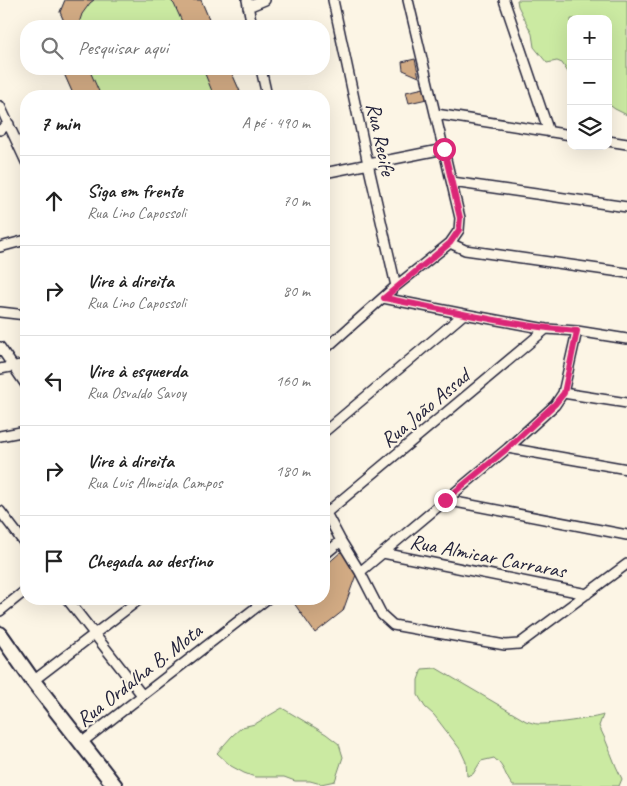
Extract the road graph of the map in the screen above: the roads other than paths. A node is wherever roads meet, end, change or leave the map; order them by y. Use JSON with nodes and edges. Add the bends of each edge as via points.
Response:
{"nodes":[{"id":1,"x":265,"y":0,"type":"edge"},
{"id":2,"x":333,"y":0,"type":"edge"},
{"id":3,"x":408,"y":0,"type":"edge"},
{"id":4,"x":504,"y":0,"type":"edge"},
{"id":5,"x":248,"y":4,"type":"edge"},
{"id":6,"x":251,"y":20,"type":"edge"},
{"id":7,"x":263,"y":75,"type":"edge"},
{"id":8,"x":267,"y":90,"type":"edge"},
{"id":9,"x":0,"y":106,"type":"edge"},
{"id":10,"x":436,"y":114,"type":"junction"},
{"id":11,"x":8,"y":124,"type":"junction"},
{"id":12,"x":0,"y":130,"type":"edge"},
{"id":13,"x":549,"y":132,"type":"junction"},
{"id":14,"x":567,"y":134,"type":"edge"},
{"id":15,"x":612,"y":142,"type":"edge"},
{"id":16,"x":627,"y":144,"type":"edge"},
{"id":17,"x":20,"y":149,"type":"edge"},
{"id":18,"x":444,"y":149,"type":"junction"},
{"id":19,"x":368,"y":164,"type":"junction"},
{"id":20,"x":330,"y":172,"type":"edge"},
{"id":21,"x":452,"y":182,"type":"junction"},
{"id":22,"x":627,"y":207,"type":"edge"},
{"id":23,"x":20,"y":242,"type":"edge"},
{"id":24,"x":450,"y":243,"type":"junction"},
{"id":25,"x":0,"y":247,"type":"edge"},
{"id":26,"x":627,"y":273,"type":"edge"},
{"id":27,"x":396,"y":286,"type":"junction"},
{"id":28,"x":384,"y":298,"type":"junction"},
{"id":29,"x":0,"y":312,"type":"edge"},
{"id":30,"x":20,"y":314,"type":"edge"},
{"id":31,"x":464,"y":314,"type":"junction"},
{"id":32,"x":546,"y":329,"type":"junction"},
{"id":33,"x":577,"y":331,"type":"junction"},
{"id":34,"x":627,"y":339,"type":"edge"},
{"id":35,"x":330,"y":345,"type":"edge"},
{"id":36,"x":0,"y":347,"type":"edge"},
{"id":37,"x":20,"y":366,"type":"edge"},
{"id":38,"x":14,"y":367,"type":"junction"},
{"id":39,"x":0,"y":370,"type":"edge"},
{"id":40,"x":20,"y":376,"type":"edge"},
{"id":41,"x":564,"y":393,"type":"junction"},
{"id":42,"x":627,"y":404,"type":"edge"},
{"id":43,"x":330,"y":427,"type":"edge"},
{"id":44,"x":20,"y":431,"type":"edge"},
{"id":45,"x":0,"y":436,"type":"edge"},
{"id":46,"x":508,"y":448,"type":"junction"},
{"id":47,"x":627,"y":469,"type":"edge"},
{"id":48,"x":445,"y":500,"type":"junction"},
{"id":49,"x":330,"y":507,"type":"edge"},
{"id":50,"x":0,"y":511,"type":"edge"},
{"id":51,"x":330,"y":520,"type":"edge"},
{"id":52,"x":627,"y":535,"type":"edge"},
{"id":53,"x":20,"y":537,"type":"edge"},
{"id":54,"x":341,"y":541,"type":"junction"},
{"id":55,"x":330,"y":550,"type":"edge"},
{"id":56,"x":383,"y":553,"type":"junction"},
{"id":57,"x":627,"y":564,"type":"edge"},
{"id":58,"x":360,"y":572,"type":"junction"},
{"id":59,"x":587,"y":594,"type":"junction"},
{"id":60,"x":20,"y":595,"type":"edge"},
{"id":61,"x":72,"y":605,"type":"edge"},
{"id":62,"x":132,"y":605,"type":"edge"},
{"id":63,"x":259,"y":605,"type":"edge"},
{"id":64,"x":0,"y":611,"type":"edge"},
{"id":65,"x":0,"y":634,"type":"edge"},
{"id":66,"x":94,"y":634,"type":"junction"},
{"id":67,"x":34,"y":681,"type":"junction"},
{"id":68,"x":142,"y":695,"type":"junction"},
{"id":69,"x":81,"y":743,"type":"junction"},
{"id":70,"x":115,"y":786,"type":"edge"}],
"edges":[{"from":1,"to":5,"type":"street"},
{"from":2,"to":19,"type":"street","name":"Rua Recife"},
{"from":3,"to":10,"type":"street"},
{"from":4,"to":13,"type":"street"},
{"from":5,"to":6,"type":"street"},
{"from":7,"to":8,"type":"street"},
{"from":9,"to":11,"type":"street"},
{"from":10,"to":13,"type":"street"},
{"from":10,"to":18,"type":"street"},
{"from":11,"to":12,"type":"street"},
{"from":11,"to":17,"type":"street"},
{"from":13,"to":14,"type":"street"},
{"from":15,"to":16,"type":"street"},
{"from":18,"to":19,"type":"street"},
{"from":18,"to":21,"type":"street"},
{"from":19,"to":20,"type":"street"},
{"from":19,"to":27,"type":"street","name":"Rua Recife"},
{"from":21,"to":22,"type":"street"},
{"from":21,"to":24,"type":"street","via":[[460,218],[459,230]]},
{"from":23,"to":25,"type":"street"},
{"from":24,"to":26,"type":"street","via":[[465,250]]},
{"from":24,"to":27,"type":"street"},
{"from":27,"to":28,"type":"street"},
{"from":28,"to":31,"type":"street"},
{"from":28,"to":35,"type":"street"},
{"from":29,"to":30,"type":"street"},
{"from":31,"to":32,"type":"street"},
{"from":31,"to":43,"type":"street"},
{"from":32,"to":33,"type":"street"},
{"from":32,"to":49,"type":"street","name":"Rua João Assad"},
{"from":33,"to":34,"type":"street"},
{"from":33,"to":41,"type":"street"},
{"from":36,"to":38,"type":"street"},
{"from":37,"to":38,"type":"street"},
{"from":38,"to":39,"type":"street"},
{"from":38,"to":40,"type":"street"},
{"from":41,"to":42,"type":"street"},
{"from":41,"to":46,"type":"street"},
{"from":44,"to":45,"type":"street"},
{"from":46,"to":47,"type":"street"},
{"from":46,"to":48,"type":"street"},
{"from":48,"to":52,"type":"street"},
{"from":48,"to":56,"type":"street"},
{"from":50,"to":53,"type":"street"},
{"from":51,"to":54,"type":"street"},
{"from":54,"to":55,"type":"street"},
{"from":54,"to":58,"type":"street"},
{"from":56,"to":58,"type":"street"},
{"from":56,"to":59,"type":"street","name":"Rua Almicar Carraras"},
{"from":57,"to":59,"type":"street"},
{"from":58,"to":59,"type":"street","via":[[382,616],[393,625],[505,645],[520,644]]},
{"from":60,"to":64,"type":"street"},
{"from":61,"to":66,"type":"street"},
{"from":62,"to":66,"type":"street"},
{"from":63,"to":68,"type":"street","name":"Rua Ordalha B. Mota"},
{"from":65,"to":67,"type":"main road"},
{"from":66,"to":67,"type":"street"},
{"from":66,"to":68,"type":"street"},
{"from":67,"to":69,"type":"main road"},
{"from":68,"to":69,"type":"street","name":"Rua Ordalha B. Mota"},
{"from":69,"to":70,"type":"main road"}]}
